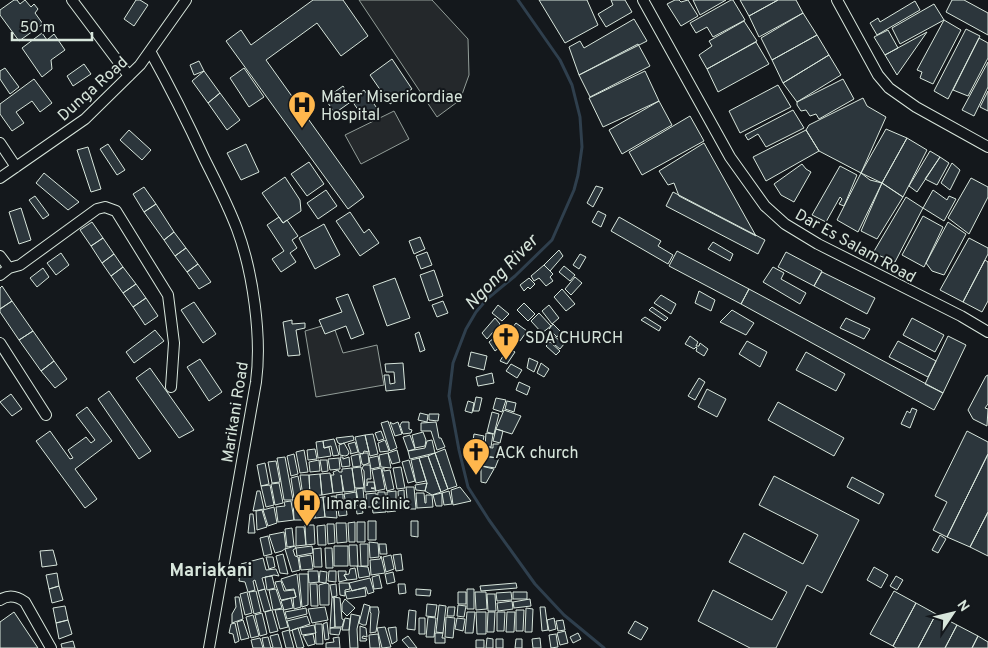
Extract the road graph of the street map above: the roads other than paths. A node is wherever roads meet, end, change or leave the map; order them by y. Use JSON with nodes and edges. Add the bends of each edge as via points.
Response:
{"nodes":[{"id":1,"x":72,"y":0,"type":"edge"},
{"id":2,"x":186,"y":0,"type":"edge"},
{"id":3,"x":643,"y":0,"type":"edge"},
{"id":4,"x":837,"y":0,"type":"edge"},
{"id":5,"x":150,"y":52,"type":"junction"},
{"id":6,"x":129,"y":76,"type":"junction"},
{"id":7,"x":0,"y":143,"type":"edge"},
{"id":8,"x":988,"y":147,"type":"edge"},
{"id":9,"x":16,"y":167,"type":"junction"},
{"id":10,"x":0,"y":178,"type":"edge"},
{"id":11,"x":0,"y":256,"type":"edge"},
{"id":12,"x":9,"y":268,"type":"junction"},
{"id":13,"x":0,"y":275,"type":"edge"},
{"id":14,"x":988,"y":332,"type":"edge"},
{"id":15,"x":0,"y":343,"type":"edge"},
{"id":16,"x":171,"y":387,"type":"dead end"},
{"id":17,"x":46,"y":415,"type":"dead end"},
{"id":18,"x":0,"y":600,"type":"edge"},
{"id":19,"x":51,"y":648,"type":"edge"},
{"id":20,"x":209,"y":648,"type":"edge"}],
"edges":[{"from":1,"to":6,"type":"street"},
{"from":2,"to":5,"type":"street","name":"Dunga Road"},
{"from":3,"to":14,"type":"street","name":"Dar Es Salam Road","via":[[730,157],[765,206],[785,224],[818,244]]},
{"from":4,"to":8,"type":"street","via":[[878,75],[889,88]]},
{"from":5,"to":6,"type":"street","name":"Dunga Road"},
{"from":5,"to":20,"type":"street","name":"Marikani Road","via":[[186,119],[237,229],[250,274],[257,332],[259,364]]},
{"from":6,"to":9,"type":"street","name":"Dunga Road","via":[[85,119]]},
{"from":7,"to":9,"type":"street"},
{"from":9,"to":10,"type":"street","name":"Dunga Road"},
{"from":11,"to":12,"type":"street"},
{"from":12,"to":13,"type":"street"},
{"from":12,"to":16,"type":"street","via":[[20,265],[97,208],[116,211],[168,295],[174,343]]},
{"from":15,"to":17,"type":"street"},
{"from":18,"to":19,"type":"street","via":[[10,596],[25,602]]}]}
